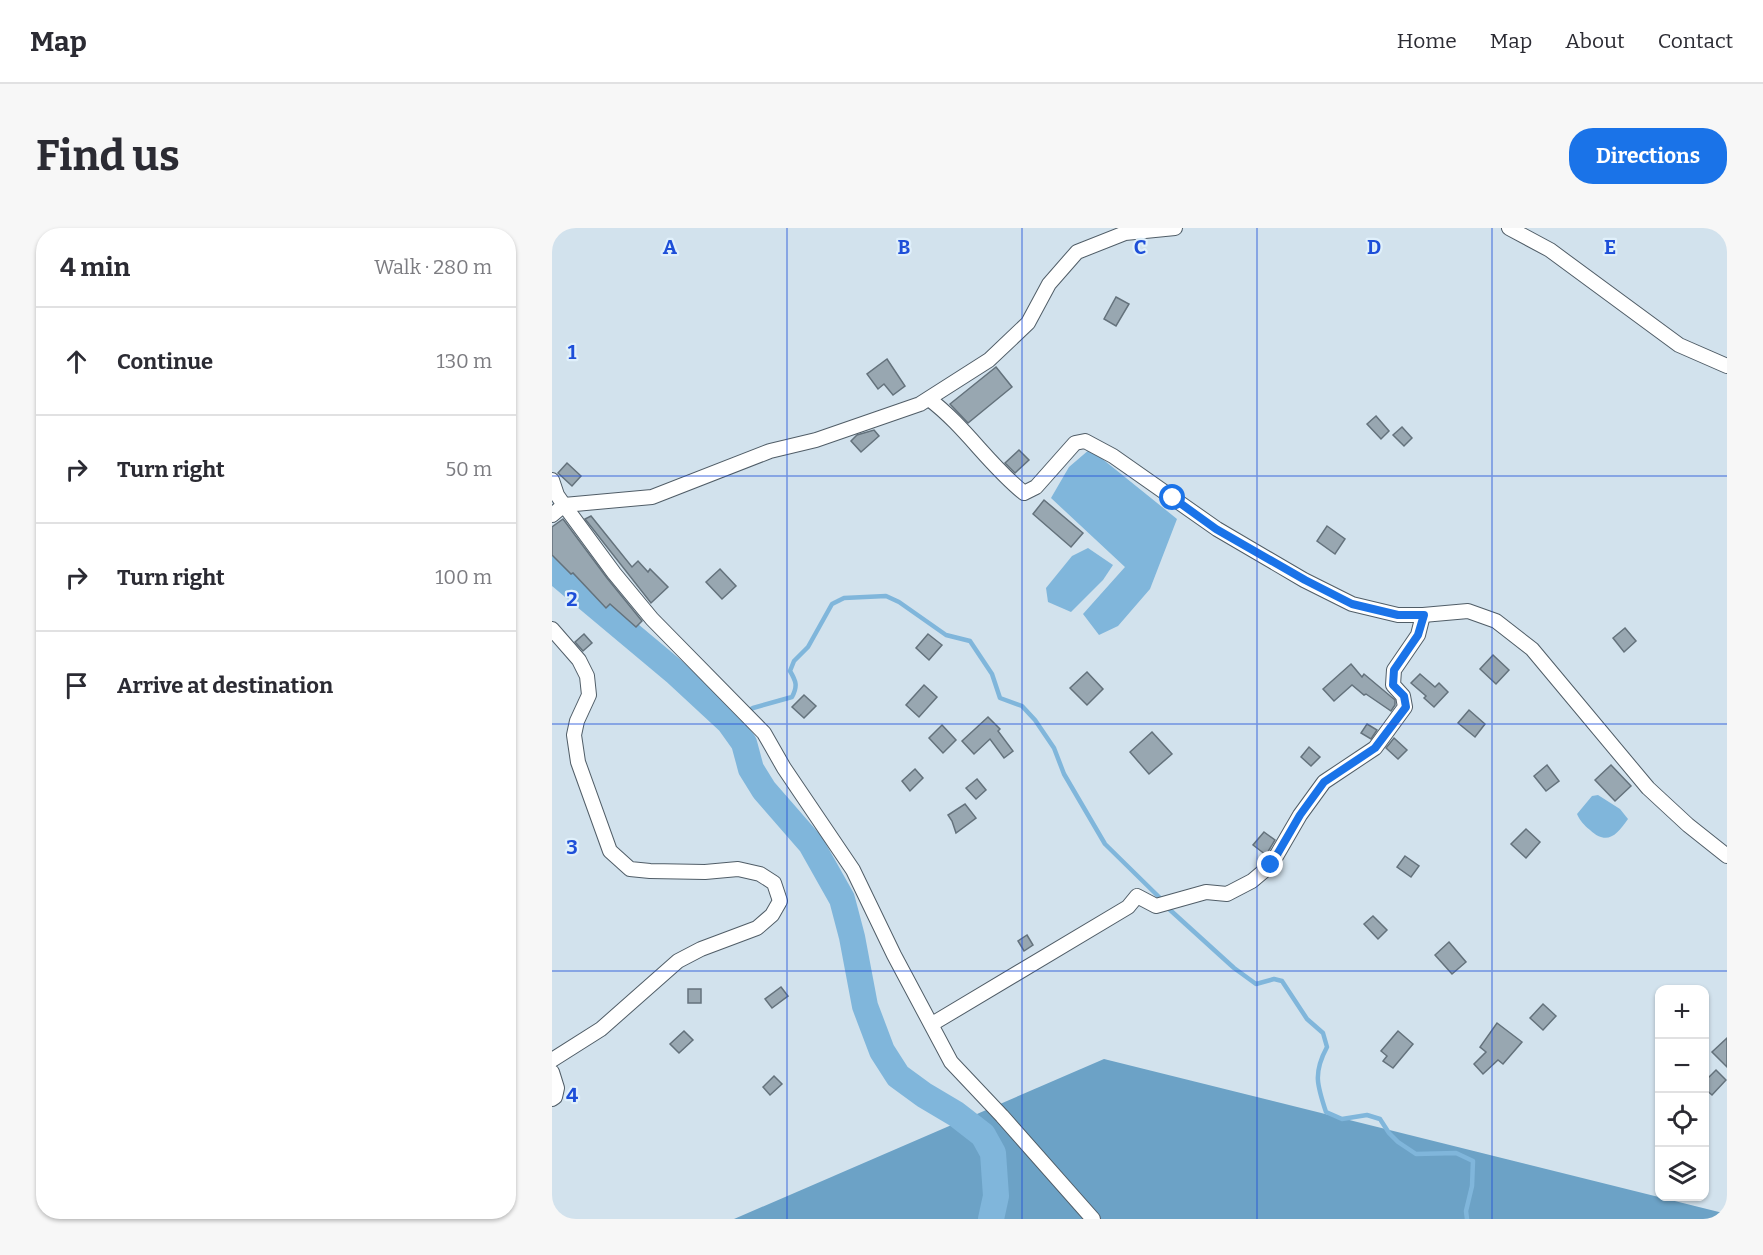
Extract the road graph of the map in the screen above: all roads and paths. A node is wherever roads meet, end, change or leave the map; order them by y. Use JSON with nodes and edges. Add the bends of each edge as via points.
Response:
{"nodes":[{"id":1,"x":1175,"y":228,"type":"edge"},
{"id":2,"x":1509,"y":228,"type":"edge"},
{"id":3,"x":1727,"y":366,"type":"edge"},
{"id":4,"x":929,"y":399,"type":"junction"},
{"id":5,"x":552,"y":480,"type":"edge"},
{"id":6,"x":564,"y":505,"type":"junction"},
{"id":7,"x":552,"y":515,"type":"edge"},
{"id":8,"x":1424,"y":615,"type":"junction"},
{"id":9,"x":552,"y":629,"type":"edge"},
{"id":10,"x":1727,"y":856,"type":"edge"},
{"id":11,"x":932,"y":1024,"type":"junction"},
{"id":12,"x":552,"y":1060,"type":"edge"},
{"id":13,"x":552,"y":1072,"type":"edge"},
{"id":14,"x":552,"y":1099,"type":"edge"},
{"id":15,"x":1092,"y":1219,"type":"edge"}],
"edges":[{"from":1,"to":4,"type":"street","via":[[1125,233],[1077,252],[1049,284],[1028,323],[989,360]]},
{"from":2,"to":3,"type":"street","via":[[1550,250],[1679,345]]},
{"from":4,"to":6,"type":"street","via":[[816,440],[770,451],[652,497]]},
{"from":4,"to":8,"type":"street","via":[[1024,493],[1036,487],[1075,443],[1085,441],[1113,456],[1216,529],[1305,580],[1352,604],[1398,615]]},
{"from":5,"to":6,"type":"street"},
{"from":6,"to":7,"type":"street"},
{"from":6,"to":11,"type":"street","via":[[652,619],[764,733],[853,870]]},
{"from":8,"to":10,"type":"street","via":[[1468,611],[1496,621],[1532,649],[1648,788]]},
{"from":8,"to":11,"type":"street","via":[[1418,635],[1394,670],[1393,685],[1404,696],[1406,707],[1375,748],[1324,782],[1271,865],[1252,881],[1227,894],[1206,892],[1156,906],[1137,896],[1128,907]]},
{"from":9,"to":12,"type":"street","via":[[579,660],[587,676],[589,695],[574,735],[578,762],[610,851],[630,869],[738,869],[760,874],[774,883],[780,901],[757,928],[678,961],[601,1029]]},
{"from":11,"to":15,"type":"street","via":[[951,1062]]},
{"from":13,"to":14,"type":"street","via":[[557,1088]]}]}
